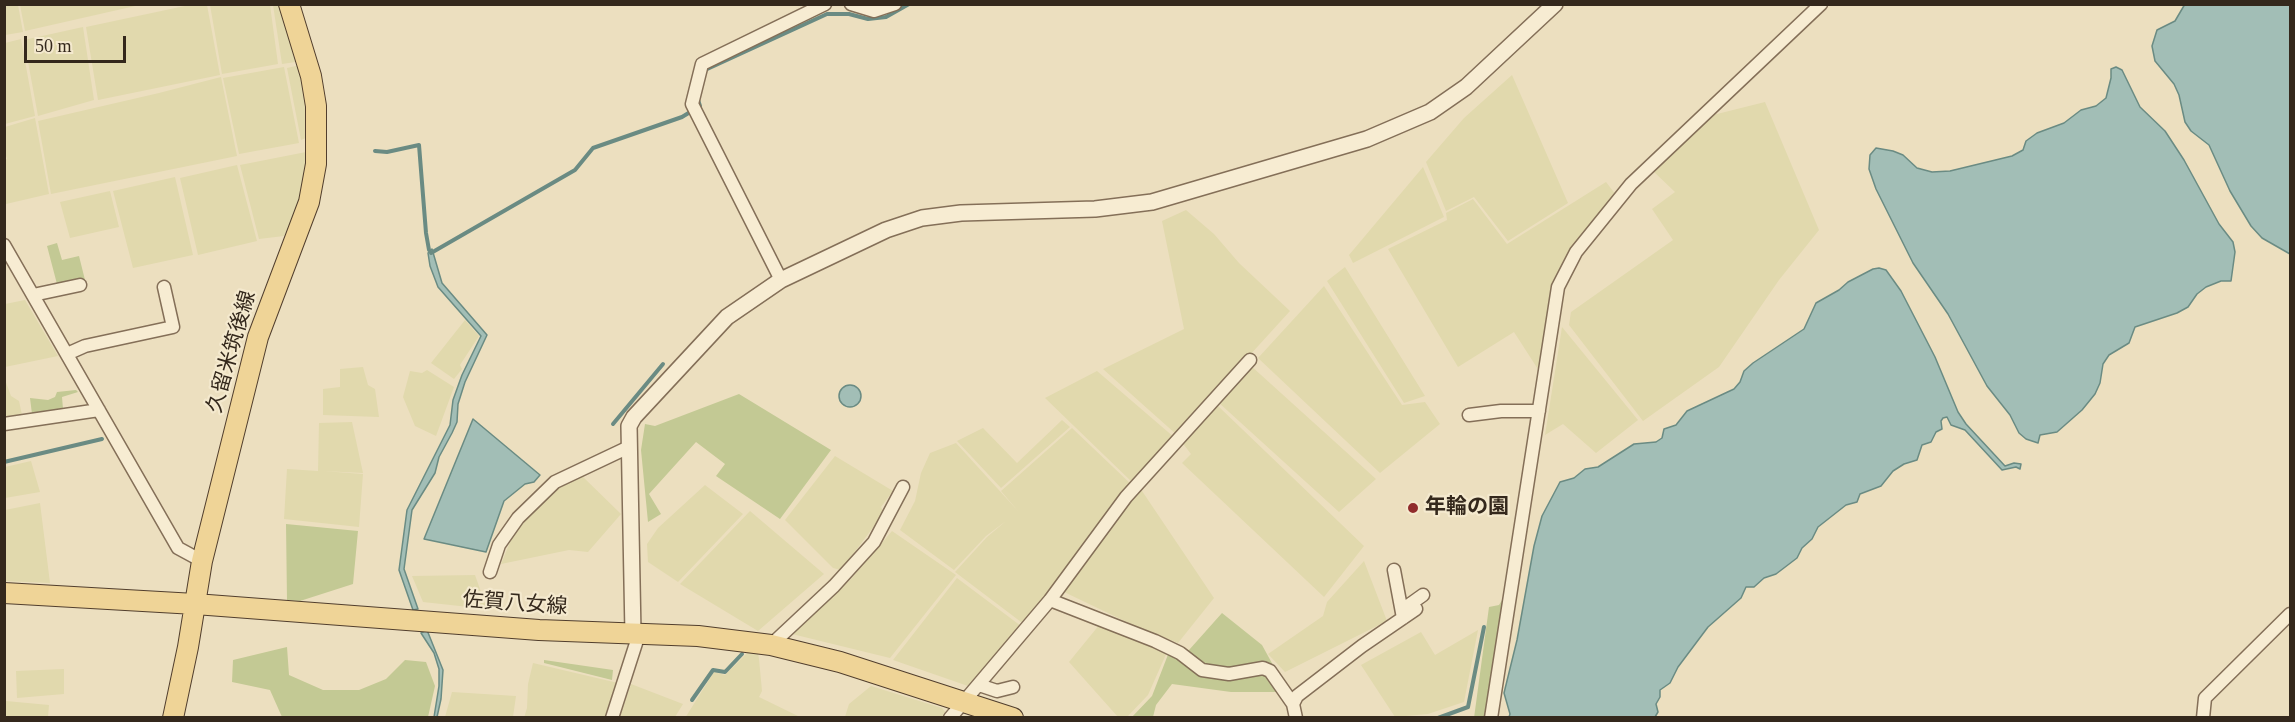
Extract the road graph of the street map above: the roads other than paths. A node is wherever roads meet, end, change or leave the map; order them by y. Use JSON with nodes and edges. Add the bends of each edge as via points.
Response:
{"nodes":[{"id":1,"x":289,"y":4,"type":"edge"},
{"id":2,"x":825,"y":4,"type":"edge"},
{"id":3,"x":851,"y":4,"type":"edge"},
{"id":4,"x":895,"y":4,"type":"edge"},
{"id":5,"x":1555,"y":4,"type":"edge"},
{"id":6,"x":1821,"y":4,"type":"edge"},
{"id":7,"x":4,"y":245,"type":"edge"},
{"id":8,"x":780,"y":280,"type":"junction"},
{"id":9,"x":80,"y":285,"type":"dead end"},
{"id":10,"x":164,"y":287,"type":"dead end"},
{"id":11,"x":33,"y":295,"type":"junction"},
{"id":12,"x":67,"y":354,"type":"junction"},
{"id":13,"x":1250,"y":360,"type":"dead end"},
{"id":14,"x":99,"y":410,"type":"junction"},
{"id":15,"x":1539,"y":411,"type":"junction"},
{"id":16,"x":1469,"y":415,"type":"dead end"},
{"id":17,"x":4,"y":424,"type":"edge"},
{"id":18,"x":629,"y":447,"type":"junction"},
{"id":19,"x":903,"y":487,"type":"dead end"},
{"id":20,"x":202,"y":561,"type":"junction"},
{"id":21,"x":1394,"y":570,"type":"dead end"},
{"id":22,"x":490,"y":572,"type":"dead end"},
{"id":23,"x":4,"y":592,"type":"edge"},
{"id":24,"x":1423,"y":595,"type":"dead end"},
{"id":25,"x":1050,"y":600,"type":"junction"},
{"id":26,"x":195,"y":604,"type":"junction"},
{"id":27,"x":1416,"y":609,"type":"dead end"},
{"id":28,"x":1402,"y":614,"type":"junction"},
{"id":29,"x":2290,"y":614,"type":"edge"},
{"id":30,"x":636,"y":634,"type":"junction"},
{"id":31,"x":771,"y":645,"type":"junction"},
{"id":32,"x":979,"y":685,"type":"junction"},
{"id":33,"x":1013,"y":687,"type":"dead end"},
{"id":34,"x":965,"y":702,"type":"junction"},
{"id":35,"x":1293,"y":704,"type":"junction"},
{"id":36,"x":173,"y":717,"type":"edge"},
{"id":37,"x":612,"y":717,"type":"edge"},
{"id":38,"x":950,"y":717,"type":"edge"},
{"id":39,"x":1012,"y":717,"type":"edge"},
{"id":40,"x":1296,"y":717,"type":"edge"},
{"id":41,"x":1491,"y":717,"type":"edge"},
{"id":42,"x":2203,"y":717,"type":"edge"}],
"edges":[{"from":1,"to":20,"type":"main road","name":"久留米筑後線","via":[[311,76],[316,106],[316,164],[309,202],[258,337]]},
{"from":2,"to":8,"type":"street","via":[[702,64],[692,104]]},
{"from":3,"to":4,"type":"street","via":[[874,11]]},
{"from":5,"to":8,"type":"street","via":[[1466,87],[1430,112],[1367,139],[1152,202],[922,218],[886,230]]},
{"from":6,"to":15,"type":"street","via":[[1631,184],[1576,252],[1558,287]]},
{"from":7,"to":11,"type":"street"},
{"from":8,"to":18,"type":"street","via":[[727,317],[634,417],[629,426]]},
{"from":9,"to":11,"type":"street"},
{"from":10,"to":12,"type":"street","via":[[173,327],[85,346]]},
{"from":11,"to":12,"type":"street"},
{"from":12,"to":14,"type":"street"},
{"from":13,"to":25,"type":"street","via":[[1126,497]]},
{"from":14,"to":17,"type":"street"},
{"from":14,"to":20,"type":"street","via":[[178,548]]},
{"from":15,"to":16,"type":"street"},
{"from":15,"to":41,"type":"street"},
{"from":18,"to":22,"type":"street","via":[[555,482],[518,518],[499,545]]},
{"from":18,"to":30,"type":"street"},
{"from":19,"to":31,"type":"street","via":[[874,542]]},
{"from":20,"to":26,"type":"main road","name":"久留米筑後線"},
{"from":21,"to":28,"type":"street"},
{"from":23,"to":26,"type":"main road","name":"佐賀八女線"},
{"from":24,"to":28,"type":"street"},
{"from":25,"to":32,"type":"street"},
{"from":25,"to":35,"type":"street","via":[[1155,641],[1202,670],[1229,674],[1263,668],[1270,671]]},
{"from":26,"to":30,"type":"main road","name":"佐賀八女線"},
{"from":26,"to":36,"type":"main road","name":"久留米筑後線"},
{"from":27,"to":28,"type":"street"},
{"from":28,"to":35,"type":"street","via":[[1297,696]]},
{"from":29,"to":42,"type":"street","via":[[2205,698]]},
{"from":30,"to":31,"type":"main road","name":"佐賀八女線","via":[[699,636]]},
{"from":30,"to":37,"type":"street"},
{"from":31,"to":34,"type":"main road","name":"佐賀八女線","via":[[840,662]]},
{"from":32,"to":33,"type":"street","via":[[997,691]]},
{"from":32,"to":34,"type":"street"},
{"from":34,"to":38,"type":"street"},
{"from":34,"to":39,"type":"main road","name":"佐賀八女線"},
{"from":35,"to":40,"type":"street"}]}
